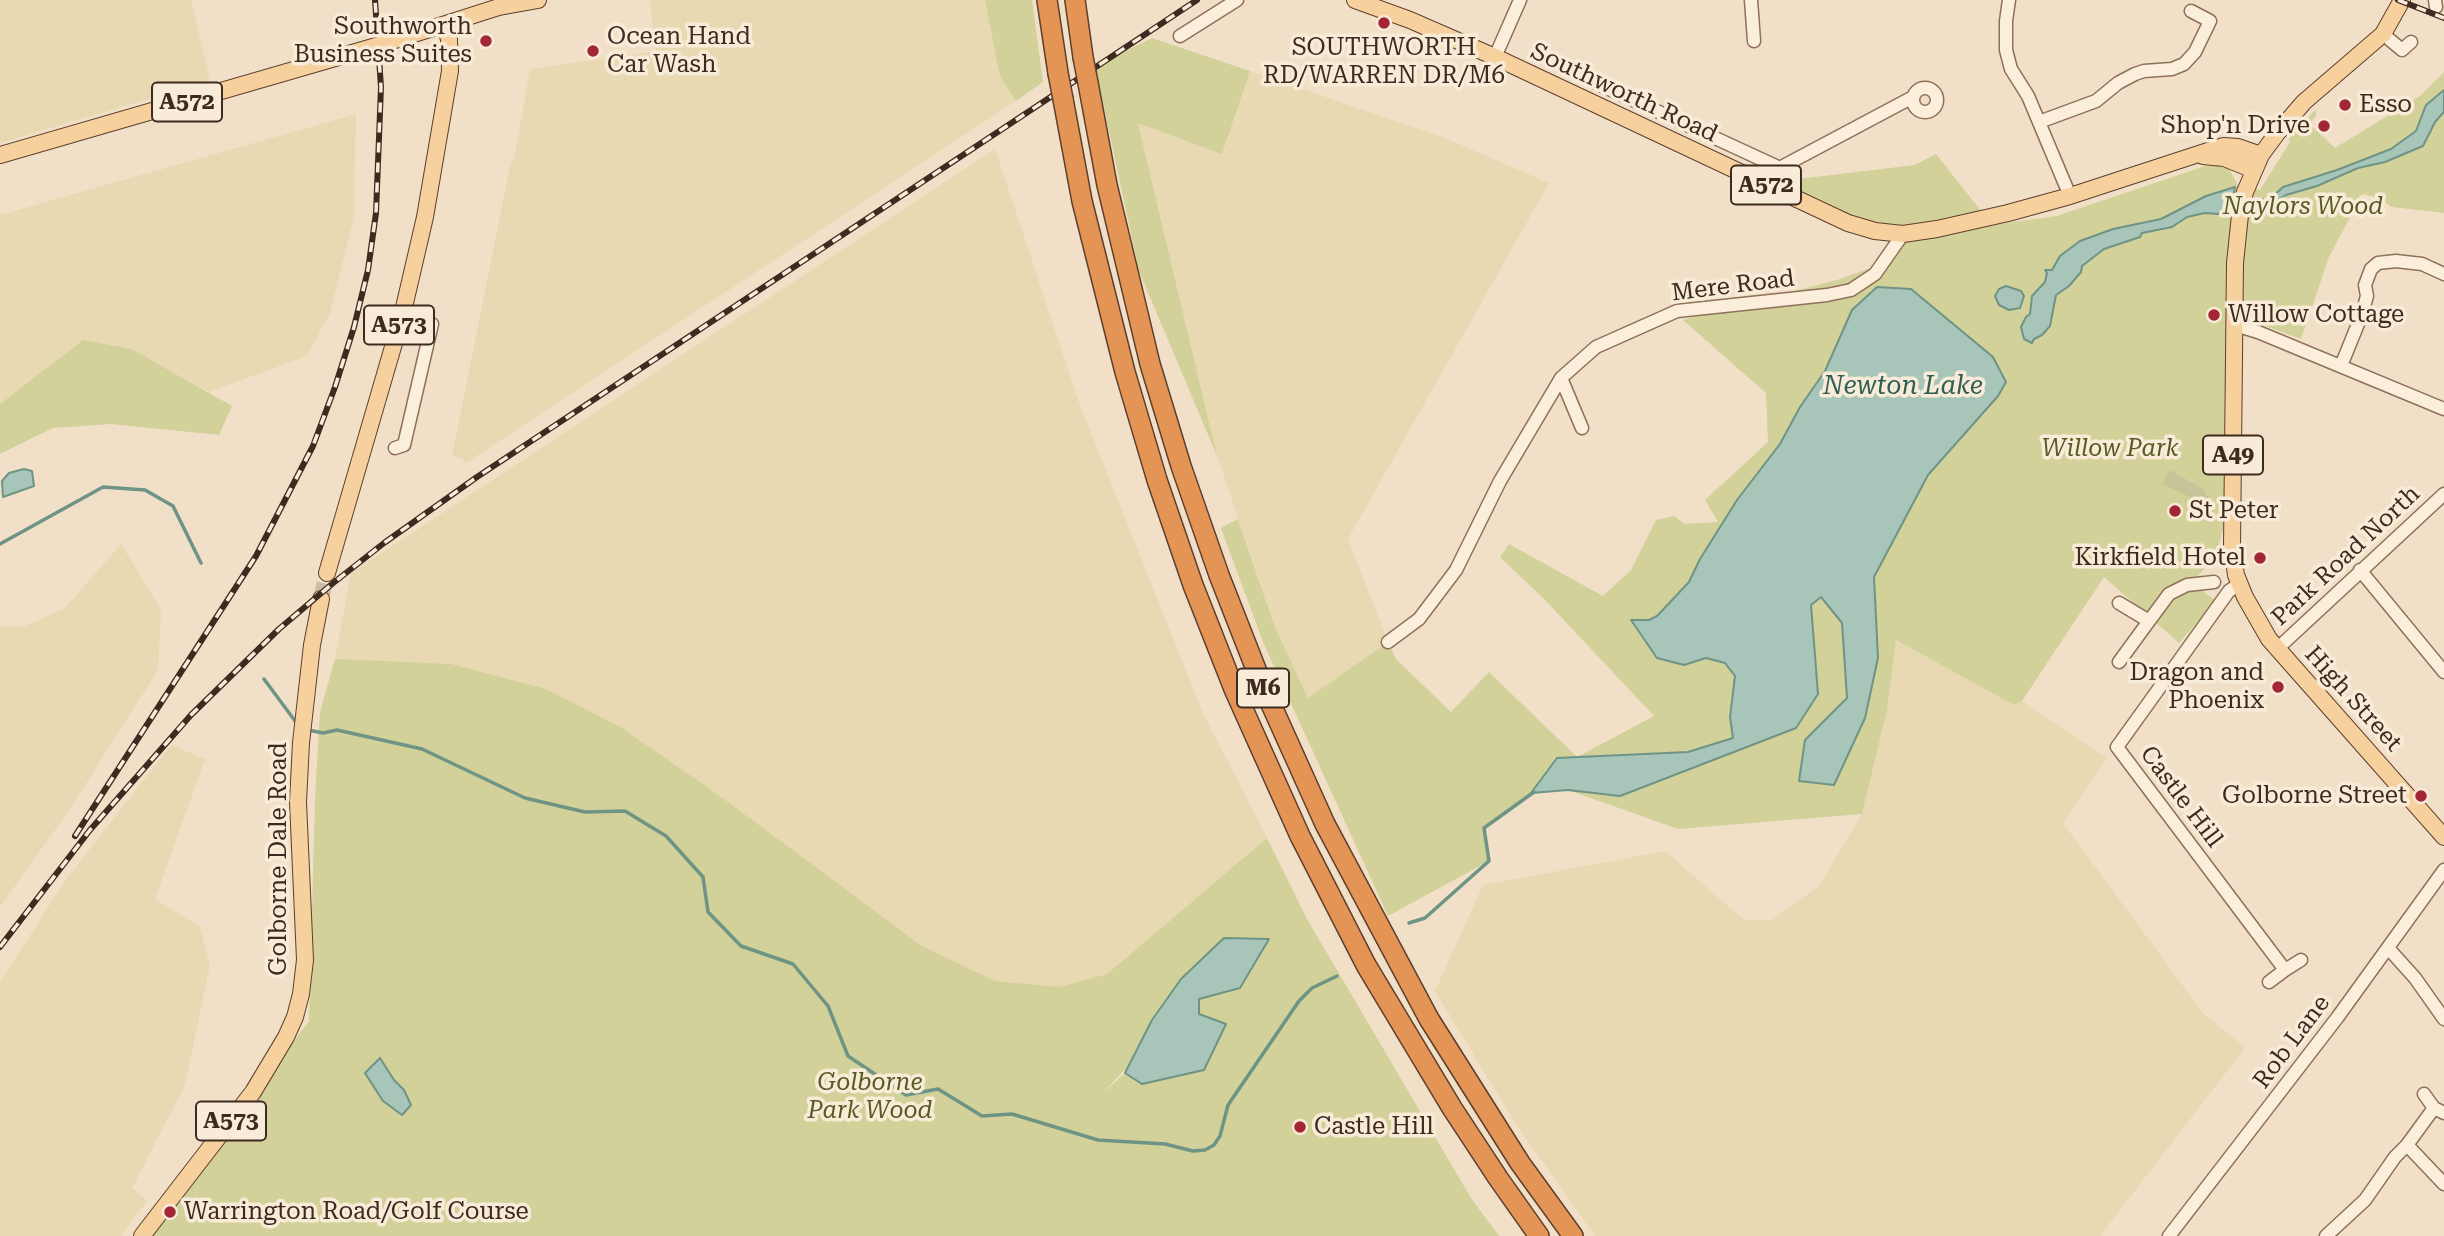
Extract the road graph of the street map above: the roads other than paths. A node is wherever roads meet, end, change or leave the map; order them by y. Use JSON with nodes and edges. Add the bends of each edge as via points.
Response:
{"nodes":[{"id":1,"x":538,"y":0,"type":"edge"},
{"id":2,"x":1047,"y":0,"type":"edge"},
{"id":3,"x":1075,"y":0,"type":"edge"},
{"id":4,"x":1237,"y":0,"type":"edge"},
{"id":5,"x":1355,"y":0,"type":"edge"},
{"id":6,"x":1520,"y":0,"type":"edge"},
{"id":7,"x":1751,"y":0,"type":"edge"},
{"id":8,"x":2402,"y":0,"type":"edge"},
{"id":9,"x":498,"y":4,"type":"edge"},
{"id":10,"x":2004,"y":5,"type":"edge"},
{"id":11,"x":480,"y":6,"type":"edge"},
{"id":12,"x":2191,"y":12,"type":"dead end"},
{"id":13,"x":2210,"y":21,"type":"junction"},
{"id":14,"x":2223,"y":27,"type":"dead end"},
{"id":15,"x":438,"y":28,"type":"junction"},
{"id":16,"x":2383,"y":34,"type":"junction"},
{"id":17,"x":1180,"y":36,"type":"dead end"},
{"id":18,"x":1754,"y":41,"type":"dead end"},
{"id":19,"x":2403,"y":50,"type":"dead end"},
{"id":20,"x":1495,"y":57,"type":"junction"},
{"id":21,"x":1607,"y":72,"type":"dead end"},
{"id":22,"x":1913,"y":97,"type":"dead end"},
{"id":23,"x":2039,"y":122,"type":"junction"},
{"id":24,"x":0,"y":155,"type":"edge"},
{"id":25,"x":2258,"y":163,"type":"junction"},
{"id":26,"x":1780,"y":168,"type":"junction"},
{"id":27,"x":1755,"y":180,"type":"junction"},
{"id":28,"x":2070,"y":196,"type":"junction"},
{"id":29,"x":1903,"y":234,"type":"junction"},
{"id":30,"x":2444,"y":274,"type":"edge"},
{"id":31,"x":402,"y":316,"type":"junction"},
{"id":32,"x":2235,"y":325,"type":"junction"},
{"id":33,"x":2341,"y":366,"type":"junction"},
{"id":34,"x":1561,"y":378,"type":"junction"},
{"id":35,"x":2444,"y":409,"type":"edge"},
{"id":36,"x":1581,"y":433,"type":"dead end"},
{"id":37,"x":395,"y":448,"type":"dead end"},
{"id":38,"x":2441,"y":503,"type":"edge"},
{"id":39,"x":2360,"y":570,"type":"junction"},
{"id":40,"x":327,"y":573,"type":"tunnel mouth"},
{"id":41,"x":2200,"y":574,"type":"dead end"},
{"id":42,"x":2214,"y":582,"type":"junction"},
{"id":43,"x":2234,"y":587,"type":"junction"},
{"id":44,"x":321,"y":599,"type":"tunnel mouth"},
{"id":45,"x":2119,"y":603,"type":"dead end"},
{"id":46,"x":2149,"y":621,"type":"junction"},
{"id":47,"x":1388,"y":642,"type":"dead end"},
{"id":48,"x":2277,"y":649,"type":"junction"},
{"id":49,"x":2119,"y":662,"type":"dead end"},
{"id":50,"x":2444,"y":672,"type":"edge"},
{"id":51,"x":2444,"y":837,"type":"edge"},
{"id":52,"x":2444,"y":870,"type":"edge"},
{"id":53,"x":2388,"y":948,"type":"junction"},
{"id":54,"x":2301,"y":960,"type":"dead end"},
{"id":55,"x":2286,"y":970,"type":"junction"},
{"id":56,"x":2269,"y":982,"type":"dead end"},
{"id":57,"x":2444,"y":1019,"type":"edge"},
{"id":58,"x":2424,"y":1094,"type":"dead end"},
{"id":59,"x":2439,"y":1110,"type":"edge"},
{"id":60,"x":2407,"y":1145,"type":"junction"},
{"id":61,"x":2444,"y":1184,"type":"edge"},
{"id":62,"x":142,"y":1236,"type":"edge"},
{"id":63,"x":1539,"y":1236,"type":"edge"},
{"id":64,"x":1573,"y":1236,"type":"edge"},
{"id":65,"x":2169,"y":1236,"type":"edge"},
{"id":66,"x":2326,"y":1236,"type":"edge"}],
"edges":[{"from":1,"to":9,"type":"main road","number":"A572"},
{"from":2,"to":63,"type":"highway","number":"M6","bridge":true,"via":[[1088,227],[1128,384],[1157,480],[1234,689],[1300,836],[1366,965],[1452,1108]]},
{"from":3,"to":64,"type":"highway","number":"M6","bridge":true,"via":[[1110,199],[1150,364],[1219,575],[1261,682],[1325,824],[1416,995],[1507,1142]]},
{"from":4,"to":17,"type":"street"},
{"from":5,"to":20,"type":"main road","name":"Southworth Road","number":"A572"},
{"from":6,"to":20,"type":"street"},
{"from":7,"to":18,"type":"street"},
{"from":8,"to":16,"type":"main road","number":"A49"},
{"from":9,"to":11,"type":"main road","number":"A572"},
{"from":10,"to":23,"type":"street","via":[[2011,69]]},
{"from":11,"to":15,"type":"main road","number":"A572"},
{"from":12,"to":13,"type":"street"},
{"from":13,"to":14,"type":"street"},
{"from":13,"to":23,"type":"street","via":[[2184,64],[2135,74],[2096,101]]},
{"from":15,"to":24,"type":"main road","number":"A572","bridge":true},
{"from":15,"to":31,"type":"main road","number":"A573","via":[[450,71],[425,217]]},
{"from":16,"to":19,"type":"street"},
{"from":16,"to":25,"type":"main road","number":"A49","via":[[2304,102]]},
{"from":20,"to":27,"type":"main road","name":"Southworth Road","number":"A572"},
{"from":21,"to":26,"type":"street","via":[[1598,83]]},
{"from":22,"to":26,"type":"street"},
{"from":23,"to":28,"type":"street"},
{"from":25,"to":28,"type":"main road","name":"Southworth Road","number":"A572","via":[[2246,149],[2216,148]]},
{"from":25,"to":32,"type":"main road","number":"A49","via":[[2240,215]]},
{"from":26,"to":27,"type":"street"},
{"from":27,"to":29,"type":"main road","name":"Southworth Road","number":"A572","via":[[1848,223],[1875,232]]},
{"from":28,"to":29,"type":"main road","name":"Southworth Road","number":"A572"},
{"from":29,"to":34,"type":"street","name":"Mere Road","via":[[1875,274],[1851,290],[1677,311],[1596,347]]},
{"from":30,"to":33,"type":"street","via":[[2422,264],[2396,261],[2378,263],[2371,269],[2362,314]]},
{"from":31,"to":37,"type":"street","via":[[432,324],[404,445]]},
{"from":31,"to":40,"type":"main road","number":"A573"},
{"from":32,"to":33,"type":"street"},
{"from":32,"to":43,"type":"main road","number":"A49"},
{"from":33,"to":35,"type":"street"},
{"from":34,"to":36,"type":"street"},
{"from":34,"to":47,"type":"street","name":"Mere Road","via":[[1500,481],[1455,570],[1419,619]]},
{"from":38,"to":39,"type":"street","name":"Park Road North"},
{"from":39,"to":48,"type":"street","name":"Park Road North"},
{"from":39,"to":50,"type":"street"},
{"from":41,"to":42,"type":"street"},
{"from":42,"to":43,"type":"street"},
{"from":42,"to":46,"type":"street","via":[[2187,585],[2169,594]]},
{"from":43,"to":48,"type":"main road","name":"High Street","number":"A49"},
{"from":43,"to":55,"type":"street","name":"Castle Hill","via":[[2117,747]]},
{"from":44,"to":62,"type":"main road","name":"Golborne Dale Road","number":"A573","via":[[303,721],[298,802],[305,960],[301,994],[286,1037],[253,1092]]},
{"from":45,"to":46,"type":"street"},
{"from":46,"to":49,"type":"street"},
{"from":48,"to":51,"type":"main road","name":"High Street","number":"A49"},
{"from":52,"to":53,"type":"street","name":"Rob Lane"},
{"from":53,"to":57,"type":"street"},
{"from":53,"to":65,"type":"street","name":"Rob Lane"},
{"from":54,"to":55,"type":"street"},
{"from":55,"to":56,"type":"street"},
{"from":58,"to":59,"type":"street"},
{"from":59,"to":60,"type":"street"},
{"from":60,"to":61,"type":"street"},
{"from":60,"to":66,"type":"street","via":[[2365,1200]]}]}
